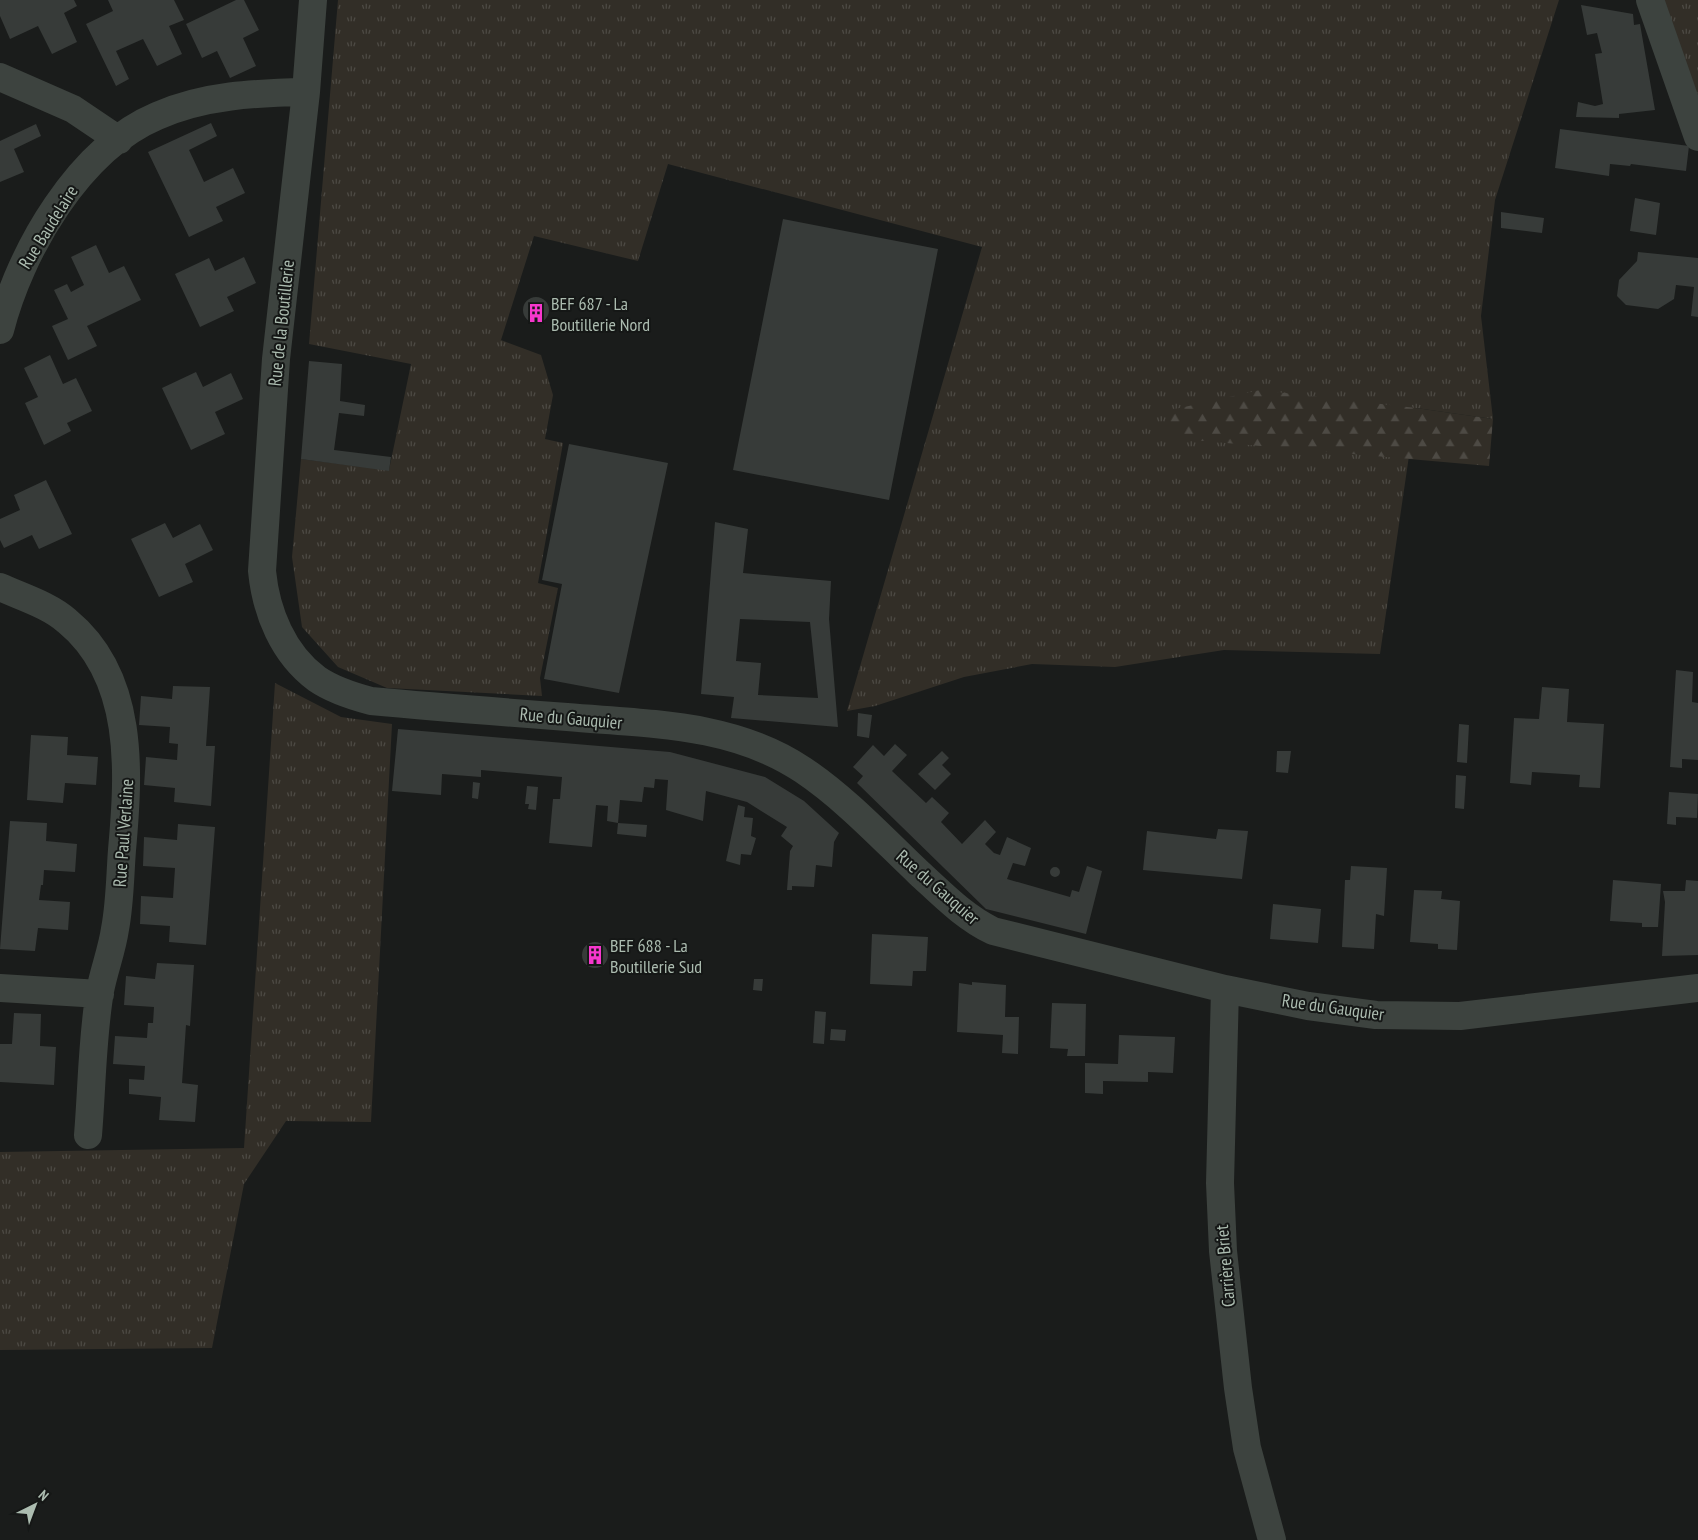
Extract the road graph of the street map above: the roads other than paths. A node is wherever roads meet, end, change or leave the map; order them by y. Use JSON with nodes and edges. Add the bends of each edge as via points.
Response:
{"nodes":[{"id":1,"x":313,"y":0,"type":"edge"},
{"id":2,"x":1650,"y":0,"type":"edge"},
{"id":3,"x":0,"y":77,"type":"edge"},
{"id":4,"x":306,"y":92,"type":"junction"},
{"id":5,"x":1698,"y":137,"type":"edge"},
{"id":6,"x":119,"y":140,"type":"junction"},
{"id":7,"x":0,"y":330,"type":"edge"},
{"id":8,"x":0,"y":587,"type":"edge"},
{"id":9,"x":285,"y":643,"type":"joint"},
{"id":10,"x":0,"y":988,"type":"edge"},
{"id":11,"x":1225,"y":988,"type":"junction"},
{"id":12,"x":1698,"y":988,"type":"edge"},
{"id":13,"x":100,"y":994,"type":"junction"},
{"id":14,"x":88,"y":1135,"type":"dead end"},
{"id":15,"x":1272,"y":1540,"type":"edge"}],
"edges":[{"from":1,"to":4,"type":"street","name":"Rue de la Boutillerie"},
{"from":2,"to":5,"type":"street"},
{"from":3,"to":6,"type":"street","via":[[73,109]]},
{"from":4,"to":6,"type":"street","name":"Rue Baudelaire","via":[[197,102],[156,116]]},
{"from":4,"to":9,"type":"street","name":"Rue de la Boutillerie","via":[[276,360],[264,517],[262,571],[265,593],[269,610]]},
{"from":6,"to":7,"type":"street","name":"Rue Baudelaire","via":[[76,182],[41,230],[15,281]]},
{"from":8,"to":13,"type":"street","name":"Rue Paul Verlaine","via":[[52,611],[80,634],[106,671],[123,723],[127,796],[119,895],[116,928]]},
{"from":9,"to":11,"type":"street","name":"Rue du Gauquier","via":[[317,679],[332,688],[371,701],[665,725],[723,733],[745,740],[782,757],[822,783],[951,903],[977,923],[993,931]]},
{"from":10,"to":13,"type":"street"},
{"from":11,"to":12,"type":"street","name":"Rue du Gauquier","via":[[1308,1006],[1417,1017],[1460,1016]]},
{"from":11,"to":15,"type":"street","name":"Carrière Briet","via":[[1220,1183],[1223,1251],[1247,1448]]},
{"from":13,"to":14,"type":"street","name":"Rue Paul Verlaine"}]}
